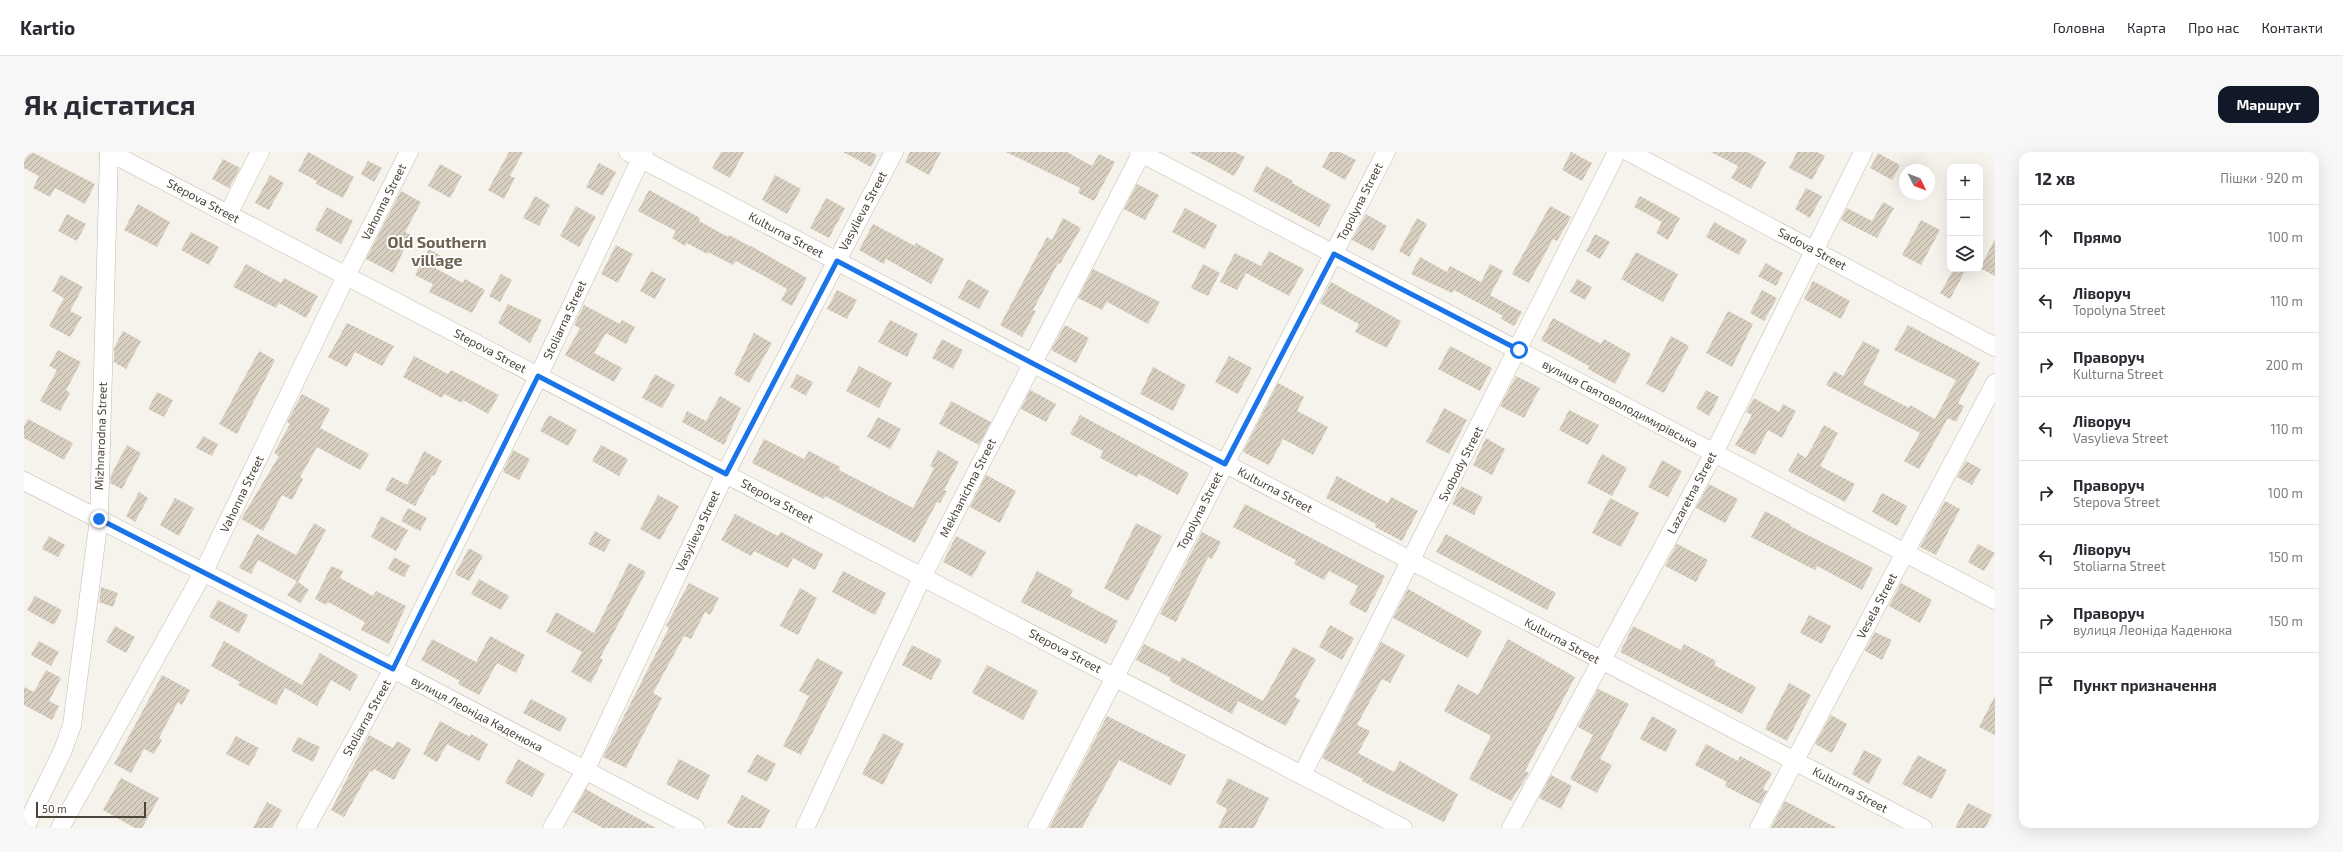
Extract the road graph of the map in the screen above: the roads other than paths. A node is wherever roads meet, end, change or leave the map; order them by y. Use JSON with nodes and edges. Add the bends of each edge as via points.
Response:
{"nodes":[{"id":1,"x":109,"y":152,"type":"edge"},
{"id":2,"x":260,"y":152,"type":"edge"},
{"id":3,"x":409,"y":152,"type":"edge"},
{"id":4,"x":894,"y":152,"type":"edge"},
{"id":5,"x":1141,"y":152,"type":"edge"},
{"id":6,"x":1386,"y":152,"type":"edge"},
{"id":7,"x":1617,"y":152,"type":"edge"},
{"id":8,"x":1629,"y":152,"type":"edge"},
{"id":9,"x":1863,"y":152,"type":"edge"},
{"id":10,"x":638,"y":154,"type":"edge"},
{"id":11,"x":228,"y":214,"type":"junction"},
{"id":12,"x":1815,"y":250,"type":"junction"},
{"id":13,"x":1334,"y":254,"type":"junction"},
{"id":14,"x":837,"y":261,"type":"junction"},
{"id":15,"x":346,"y":276,"type":"junction"},
{"id":16,"x":1995,"y":347,"type":"edge"},
{"id":17,"x":1519,"y":350,"type":"junction"},
{"id":18,"x":1032,"y":363,"type":"junction"},
{"id":19,"x":538,"y":376,"type":"junction"},
{"id":20,"x":1995,"y":383,"type":"edge"},
{"id":21,"x":1714,"y":453,"type":"junction"},
{"id":22,"x":1225,"y":464,"type":"junction"},
{"id":23,"x":726,"y":474,"type":"junction"},
{"id":24,"x":24,"y":481,"type":"edge"},
{"id":25,"x":99,"y":519,"type":"junction"},
{"id":26,"x":1905,"y":553,"type":"junction"},
{"id":27,"x":1412,"y":561,"type":"junction"},
{"id":28,"x":203,"y":573,"type":"junction"},
{"id":29,"x":922,"y":577,"type":"junction"},
{"id":30,"x":1995,"y":600,"type":"edge"},
{"id":31,"x":1602,"y":661,"type":"junction"},
{"id":32,"x":393,"y":669,"type":"junction"},
{"id":33,"x":1115,"y":677,"type":"junction"},
{"id":34,"x":1795,"y":761,"type":"junction"},
{"id":35,"x":585,"y":771,"type":"junction"},
{"id":36,"x":1302,"y":775,"type":"junction"},
{"id":37,"x":25,"y":828,"type":"edge"},
{"id":38,"x":60,"y":828,"type":"edge"},
{"id":39,"x":306,"y":828,"type":"edge"},
{"id":40,"x":552,"y":828,"type":"edge"},
{"id":41,"x":695,"y":828,"type":"edge"},
{"id":42,"x":805,"y":828,"type":"edge"},
{"id":43,"x":1037,"y":828,"type":"edge"},
{"id":44,"x":1403,"y":828,"type":"edge"},
{"id":45,"x":1511,"y":828,"type":"edge"},
{"id":46,"x":1759,"y":828,"type":"edge"},
{"id":47,"x":1923,"y":828,"type":"edge"}],
"edges":[{"from":1,"to":11,"type":"street","name":"Stepova Street"},
{"from":1,"to":25,"type":"street","name":"Mizhnarodna Street"},
{"from":2,"to":11,"type":"street"},
{"from":3,"to":15,"type":"street","name":"Vahonna Street"},
{"from":4,"to":14,"type":"street","name":"Vasylieva Street"},
{"from":5,"to":13,"type":"street","name":"вулиця Святоволодимирівська"},
{"from":5,"to":18,"type":"street","name":"Mekhanichna Street"},
{"from":6,"to":13,"type":"street","name":"Topolyna Street"},
{"from":7,"to":17,"type":"street","name":"Svobody Street"},
{"from":8,"to":12,"type":"street","name":"Sadova Street"},
{"from":9,"to":12,"type":"street","name":"Lazaretna Street"},
{"from":10,"to":14,"type":"street","name":"Kulturna Street"},
{"from":10,"to":19,"type":"street","name":"Stoliarna Street"},
{"from":11,"to":15,"type":"street","name":"Stepova Street"},
{"from":12,"to":16,"type":"street","name":"Sadova Street"},
{"from":12,"to":21,"type":"street","name":"Lazaretna Street"},
{"from":13,"to":17,"type":"street","name":"вулиця Святоволодимирівська"},
{"from":13,"to":22,"type":"street","name":"Topolyna Street"},
{"from":14,"to":18,"type":"street","name":"Kulturna Street"},
{"from":14,"to":23,"type":"street","name":"Vasylieva Street"},
{"from":15,"to":19,"type":"street","name":"Stepova Street"},
{"from":15,"to":28,"type":"street","name":"Vahonna Street"},
{"from":17,"to":21,"type":"street","name":"вулиця Святоволодимирівська"},
{"from":17,"to":27,"type":"street","name":"Svobody Street"},
{"from":18,"to":22,"type":"street","name":"Kulturna Street"},
{"from":18,"to":29,"type":"street","name":"Mekhanichna Street"},
{"from":19,"to":23,"type":"street","name":"Stepova Street"},
{"from":19,"to":32,"type":"street","name":"Stoliarna Street"},
{"from":20,"to":26,"type":"street","name":"Vesela Street"},
{"from":21,"to":26,"type":"street","name":"вулиця Святоволодимирівська"},
{"from":21,"to":31,"type":"street","name":"Lazaretna Street"},
{"from":22,"to":27,"type":"street","name":"Kulturna Street"},
{"from":22,"to":33,"type":"street","name":"Topolyna Street"},
{"from":23,"to":29,"type":"street","name":"Stepova Street"},
{"from":23,"to":35,"type":"street","name":"Vasylieva Street"},
{"from":24,"to":25,"type":"street","name":"вулиця Леоніда Каденюка"},
{"from":25,"to":28,"type":"street","name":"вулиця Леоніда Каденюка"},
{"from":25,"to":37,"type":"street","name":"Mizhnarodna Street","via":[[72,725],[63,750]]},
{"from":26,"to":30,"type":"street","name":"вулиця Святоволодимирівська"},
{"from":26,"to":34,"type":"street","name":"Vesela Street"},
{"from":27,"to":31,"type":"street","name":"Kulturna Street"},
{"from":27,"to":36,"type":"street","name":"Svobody Street"},
{"from":28,"to":32,"type":"street","name":"вулиця Леоніда Каденюка"},
{"from":28,"to":38,"type":"street","name":"Vahonna Street"},
{"from":29,"to":33,"type":"street","name":"Stepova Street"},
{"from":29,"to":42,"type":"street","name":"Mekhanichna Street"},
{"from":31,"to":34,"type":"street","name":"Kulturna Street"},
{"from":31,"to":45,"type":"street","name":"Lazaretna Street"},
{"from":32,"to":35,"type":"street","name":"вулиця Леоніда Каденюка"},
{"from":32,"to":39,"type":"street","name":"Stoliarna Street"},
{"from":33,"to":36,"type":"street","name":"Stepova Street"},
{"from":33,"to":43,"type":"street","name":"Topolyna Street"},
{"from":34,"to":46,"type":"street","name":"Vesela Street"},
{"from":34,"to":47,"type":"street","name":"Kulturna Street"},
{"from":35,"to":40,"type":"street","name":"Vasylieva Street"},
{"from":35,"to":41,"type":"street","name":"вулиця Леоніда Каденюка"},
{"from":36,"to":44,"type":"street","name":"Stepova Street"}]}
